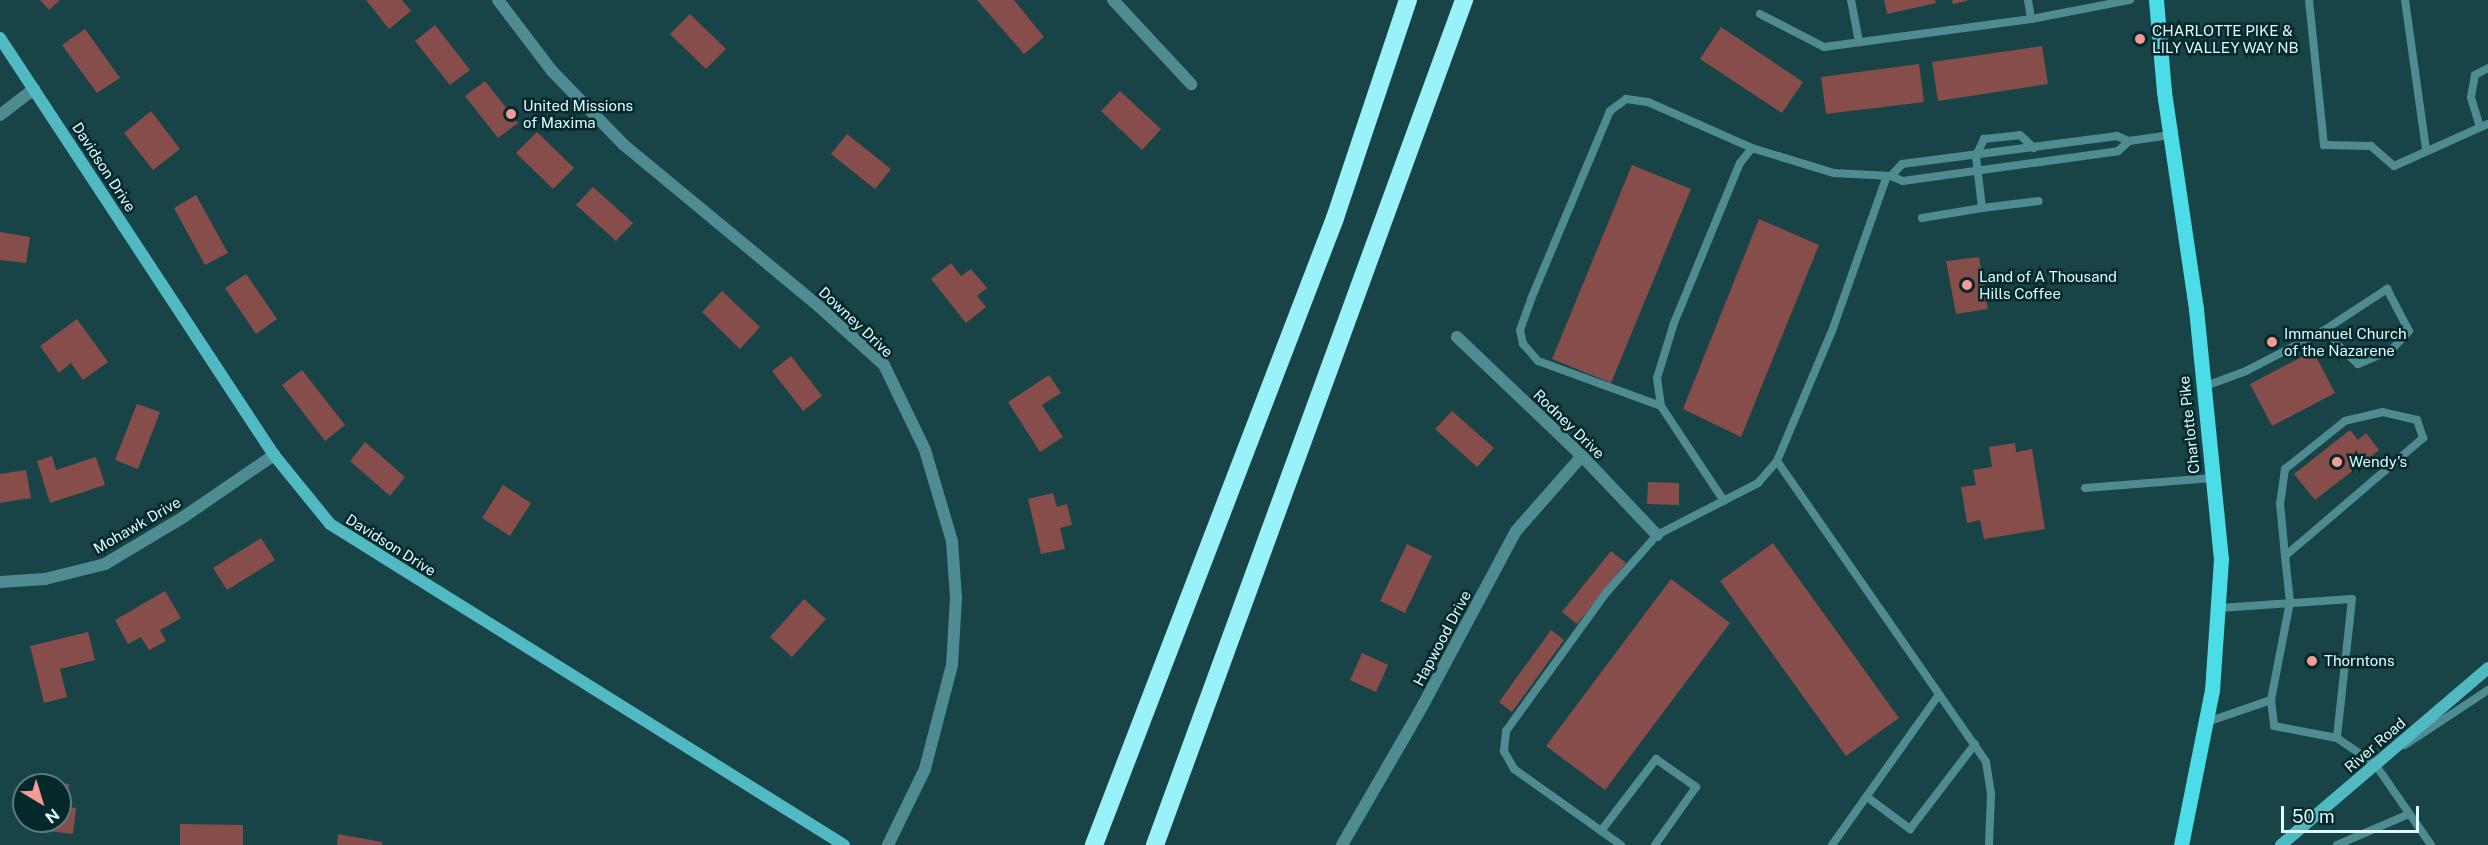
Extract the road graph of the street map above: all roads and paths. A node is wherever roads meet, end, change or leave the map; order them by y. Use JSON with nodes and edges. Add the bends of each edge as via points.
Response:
{"nodes":[{"id":1,"x":498,"y":0,"type":"edge"},
{"id":2,"x":1113,"y":0,"type":"edge"},
{"id":3,"x":1408,"y":0,"type":"edge"},
{"id":4,"x":1464,"y":0,"type":"edge"},
{"id":5,"x":1851,"y":0,"type":"edge"},
{"id":6,"x":2028,"y":0,"type":"edge"},
{"id":7,"x":2130,"y":0,"type":"edge"},
{"id":8,"x":2156,"y":0,"type":"edge"},
{"id":9,"x":2309,"y":0,"type":"edge"},
{"id":10,"x":2405,"y":0,"type":"edge"},
{"id":11,"x":1760,"y":14,"type":"dead end"},
{"id":12,"x":2031,"y":19,"type":"junction"},
{"id":13,"x":0,"y":38,"type":"edge"},
{"id":14,"x":1859,"y":42,"type":"junction"},
{"id":15,"x":2488,"y":68,"type":"edge"},
{"id":16,"x":1191,"y":84,"type":"dead end"},
{"id":17,"x":34,"y":89,"type":"junction"},
{"id":18,"x":0,"y":115,"type":"edge"},
{"id":19,"x":2484,"y":126,"type":"edge"},
{"id":20,"x":2170,"y":135,"type":"junction"},
{"id":21,"x":2129,"y":141,"type":"junction"},
{"id":22,"x":1752,"y":148,"type":"junction"},
{"id":23,"x":2034,"y":148,"type":"junction"},
{"id":24,"x":2426,"y":150,"type":"junction"},
{"id":25,"x":1976,"y":156,"type":"junction"},
{"id":26,"x":1978,"y":172,"type":"junction"},
{"id":27,"x":1889,"y":176,"type":"junction"},
{"id":28,"x":2039,"y":201,"type":"dead end"},
{"id":29,"x":1982,"y":208,"type":"junction"},
{"id":30,"x":1922,"y":218,"type":"dead end"},
{"id":31,"x":2323,"y":331,"type":"junction"},
{"id":32,"x":1457,"y":337,"type":"dead end"},
{"id":33,"x":2202,"y":388,"type":"junction"},
{"id":34,"x":1661,"y":406,"type":"junction"},
{"id":35,"x":274,"y":455,"type":"junction"},
{"id":36,"x":1582,"y":456,"type":"junction"},
{"id":37,"x":1777,"y":461,"type":"junction"},
{"id":38,"x":2213,"y":478,"type":"junction"},
{"id":39,"x":2085,"y":488,"type":"dead end"},
{"id":40,"x":1724,"y":501,"type":"junction"},
{"id":41,"x":1657,"y":535,"type":"junction"},
{"id":42,"x":2285,"y":556,"type":"junction"},
{"id":43,"x":0,"y":582,"type":"edge"},
{"id":44,"x":2290,"y":602,"type":"junction"},
{"id":45,"x":2220,"y":608,"type":"junction"},
{"id":46,"x":2488,"y":668,"type":"edge"},
{"id":47,"x":2488,"y":690,"type":"edge"},
{"id":48,"x":1937,"y":697,"type":"junction"},
{"id":49,"x":2271,"y":700,"type":"junction"},
{"id":50,"x":2207,"y":722,"type":"junction"},
{"id":51,"x":2337,"y":738,"type":"junction"},
{"id":52,"x":1975,"y":744,"type":"junction"},
{"id":53,"x":2385,"y":756,"type":"junction"},
{"id":54,"x":2375,"y":764,"type":"junction"},
{"id":55,"x":1867,"y":797,"type":"junction"},
{"id":56,"x":2409,"y":814,"type":"junction"},
{"id":57,"x":1601,"y":831,"type":"junction"},
{"id":58,"x":843,"y":845,"type":"edge"},
{"id":59,"x":888,"y":845,"type":"edge"},
{"id":60,"x":1094,"y":845,"type":"edge"},
{"id":61,"x":1155,"y":845,"type":"edge"},
{"id":62,"x":1342,"y":845,"type":"edge"},
{"id":63,"x":1621,"y":845,"type":"edge"},
{"id":64,"x":1655,"y":845,"type":"edge"},
{"id":65,"x":1832,"y":845,"type":"edge"},
{"id":66,"x":1989,"y":845,"type":"edge"},
{"id":67,"x":2181,"y":845,"type":"edge"},
{"id":68,"x":2282,"y":845,"type":"edge"},
{"id":69,"x":2337,"y":845,"type":"edge"},
{"id":70,"x":2431,"y":845,"type":"edge"}],
"edges":[{"from":1,"to":59,"type":"street","name":"Downey Drive","via":[[552,72],[624,145],[884,365],[925,450],[952,541],[956,598],[952,665],[926,768]]},
{"from":2,"to":16,"type":"street"},
{"from":3,"to":60,"type":"highway","via":[[1335,218]]},
{"from":4,"to":61,"type":"highway"},
{"from":5,"to":14,"type":"lane"},
{"from":6,"to":12,"type":"lane"},
{"from":7,"to":12,"type":"lane"},
{"from":8,"to":20,"type":"main road","name":"Charlotte Pike"},
{"from":9,"to":24,"type":"lane","via":[[2324,145],[2371,146],[2394,166]]},
{"from":10,"to":24,"type":"lane"},
{"from":11,"to":14,"type":"lane","via":[[1824,46]]},
{"from":12,"to":14,"type":"lane"},
{"from":13,"to":17,"type":"street","name":"Davidson Drive"},
{"from":15,"to":19,"type":"lane","via":[[2475,75],[2470,97]]},
{"from":17,"to":18,"type":"street"},
{"from":17,"to":35,"type":"street","name":"Davidson Drive"},
{"from":19,"to":24,"type":"lane"},
{"from":20,"to":21,"type":"lane"},
{"from":20,"to":33,"type":"main road","name":"Charlotte Pike","via":[[2196,309]]},
{"from":21,"to":23,"type":"lane","via":[[2116,136]]},
{"from":21,"to":26,"type":"lane","via":[[2118,151]]},
{"from":22,"to":27,"type":"lane","via":[[1834,173]]},
{"from":22,"to":34,"type":"lane","via":[[1740,163],[1674,323],[1657,378]]},
{"from":22,"to":34,"type":"lane","via":[[1648,102],[1626,99],[1610,111],[1520,330],[1523,344],[1538,361]]},
{"from":23,"to":25,"type":"lane"},
{"from":23,"to":25,"type":"lane","via":[[2020,135],[1984,139]]},
{"from":25,"to":26,"type":"lane"},
{"from":25,"to":27,"type":"lane","via":[[1902,164]]},
{"from":26,"to":27,"type":"lane","via":[[1903,181]]},
{"from":26,"to":29,"type":"lane"},
{"from":27,"to":37,"type":"lane","via":[[1832,331]]},
{"from":28,"to":29,"type":"lane"},
{"from":29,"to":30,"type":"lane"},
{"from":31,"to":31,"type":"lane","via":[[2386,289],[2409,331],[2391,350],[2358,364]]},
{"from":31,"to":33,"type":"lane","via":[[2246,371]]},
{"from":32,"to":36,"type":"street","name":"Rodney Drive"},
{"from":33,"to":38,"type":"main road","name":"Charlotte Pike"},
{"from":34,"to":40,"type":"lane"},
{"from":35,"to":43,"type":"street","name":"Mohawk Drive","via":[[182,518],[105,564],[45,579]]},
{"from":35,"to":58,"type":"street","name":"Davidson Drive","via":[[330,524]]},
{"from":36,"to":41,"type":"street","name":"Rodney Drive"},
{"from":36,"to":62,"type":"street","name":"Hapwood Drive","via":[[1516,531]]},
{"from":37,"to":40,"type":"lane","via":[[1758,483]]},
{"from":37,"to":48,"type":"lane"},
{"from":38,"to":39,"type":"lane"},
{"from":38,"to":45,"type":"main road","name":"Charlotte Pike","via":[[2221,559]]},
{"from":40,"to":41,"type":"lane"},
{"from":41,"to":57,"type":"lane","via":[[1606,592],[1506,731],[1504,751],[1514,769]]},
{"from":42,"to":42,"type":"lane","via":[[2423,438],[2417,420],[2383,412],[2345,421],[2285,469],[2280,503]]},
{"from":42,"to":44,"type":"lane"},
{"from":44,"to":45,"type":"lane"},
{"from":44,"to":49,"type":"lane"},
{"from":44,"to":51,"type":"lane","via":[[2352,599]]},
{"from":45,"to":50,"type":"main road","name":"Charlotte Pike"},
{"from":46,"to":53,"type":"street","name":"River Road"},
{"from":47,"to":53,"type":"lane","via":[[2434,729]]},
{"from":48,"to":52,"type":"lane"},
{"from":48,"to":55,"type":"lane"},
{"from":49,"to":50,"type":"lane"},
{"from":49,"to":51,"type":"lane","via":[[2274,726]]},
{"from":50,"to":67,"type":"main road","name":"Charlotte Pike"},
{"from":51,"to":54,"type":"lane"},
{"from":52,"to":55,"type":"lane","via":[[1910,829]]},
{"from":52,"to":66,"type":"lane","via":[[1986,762],[1991,795]]},
{"from":53,"to":54,"type":"street","name":"River Road"},
{"from":54,"to":56,"type":"lane"},
{"from":54,"to":68,"type":"street","name":"River Road"},
{"from":55,"to":65,"type":"lane"},
{"from":56,"to":69,"type":"lane"},
{"from":56,"to":70,"type":"lane"},
{"from":57,"to":63,"type":"lane"},
{"from":57,"to":64,"type":"lane","via":[[1656,759],[1696,787]]}]}
